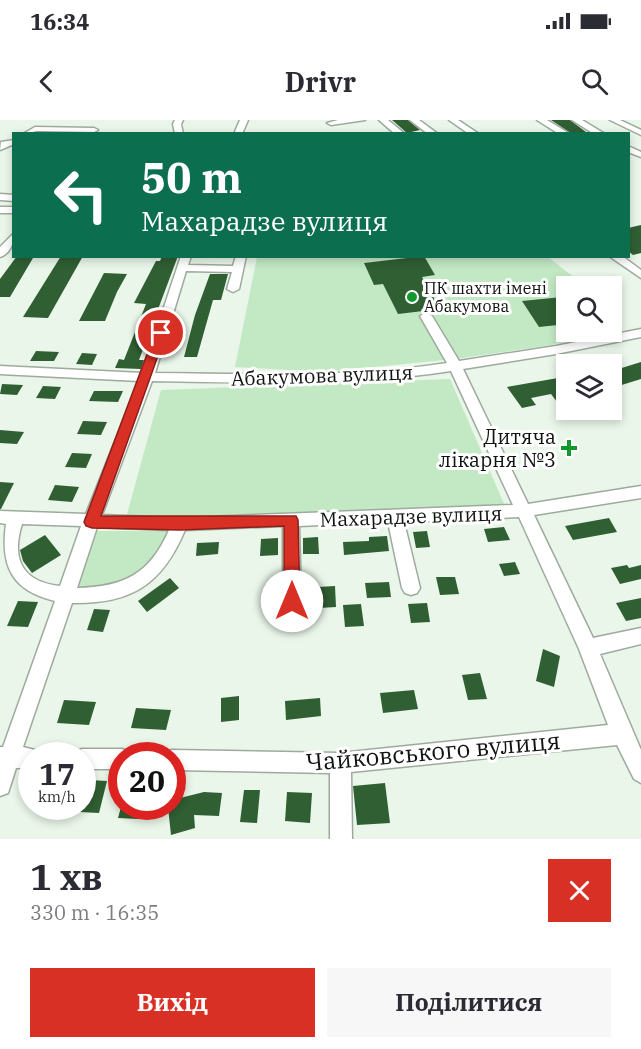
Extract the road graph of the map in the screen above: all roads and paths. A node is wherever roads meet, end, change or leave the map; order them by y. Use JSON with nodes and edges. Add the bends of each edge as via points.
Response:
{"nodes":[{"id":1,"x":37,"y":120,"type":"edge"},
{"id":2,"x":68,"y":120,"type":"edge"},
{"id":3,"x":100,"y":120,"type":"edge"},
{"id":4,"x":382,"y":120,"type":"edge"},
{"id":5,"x":414,"y":120,"type":"edge"},
{"id":6,"x":453,"y":120,"type":"edge"},
{"id":7,"x":541,"y":120,"type":"edge"},
{"id":8,"x":576,"y":120,"type":"edge"},
{"id":9,"x":614,"y":120,"type":"edge"},
{"id":10,"x":331,"y":122,"type":"edge"},
{"id":11,"x":359,"y":123,"type":"edge"},
{"id":12,"x":62,"y":129,"type":"junction"},
{"id":13,"x":30,"y":132,"type":"edge"},
{"id":14,"x":92,"y":132,"type":"edge"},
{"id":15,"x":397,"y":132,"type":"edge"},
{"id":16,"x":431,"y":132,"type":"edge"},
{"id":17,"x":473,"y":132,"type":"edge"},
{"id":18,"x":562,"y":132,"type":"edge"},
{"id":19,"x":597,"y":132,"type":"edge"},
{"id":20,"x":641,"y":133,"type":"edge"},
{"id":21,"x":12,"y":239,"type":"edge"},
{"id":22,"x":0,"y":254,"type":"edge"},
{"id":23,"x":241,"y":258,"type":"edge"},
{"id":24,"x":617,"y":258,"type":"edge"},
{"id":25,"x":184,"y":262,"type":"edge"},
{"id":26,"x":238,"y":269,"type":"junction"},
{"id":27,"x":641,"y":275,"type":"edge"},
{"id":28,"x":233,"y":289,"type":"dead end"},
{"id":29,"x":426,"y":316,"type":"dead end"},
{"id":30,"x":641,"y":333,"type":"edge"},
{"id":31,"x":456,"y":367,"type":"junction"},
{"id":32,"x":0,"y":370,"type":"edge"},
{"id":33,"x":147,"y":377,"type":"junction"},
{"id":34,"x":641,"y":492,"type":"edge"},
{"id":35,"x":521,"y":511,"type":"junction"},
{"id":36,"x":395,"y":516,"type":"junction"},
{"id":37,"x":8,"y":518,"type":"edge"},
{"id":38,"x":291,"y":520,"type":"junction"},
{"id":39,"x":92,"y":522,"type":"junction"},
{"id":40,"x":180,"y":524,"type":"junction"},
{"id":41,"x":411,"y":588,"type":"dead end"},
{"id":42,"x":67,"y":594,"type":"junction"},
{"id":43,"x":292,"y":601,"type":"dead end"},
{"id":44,"x":641,"y":636,"type":"edge"},
{"id":45,"x":588,"y":648,"type":"junction"},
{"id":46,"x":622,"y":734,"type":"junction"},
{"id":47,"x":5,"y":757,"type":"edge"},
{"id":48,"x":186,"y":760,"type":"edge"},
{"id":49,"x":340,"y":763,"type":"junction"},
{"id":50,"x":641,"y":772,"type":"edge"},
{"id":51,"x":0,"y":785,"type":"edge"},
{"id":52,"x":341,"y":839,"type":"edge"}],
"edges":[{"from":1,"to":2,"type":"street"},
{"from":2,"to":12,"type":"street"},
{"from":3,"to":14,"type":"street"},
{"from":4,"to":15,"type":"street"},
{"from":5,"to":16,"type":"street"},
{"from":6,"to":17,"type":"street"},
{"from":7,"to":18,"type":"street"},
{"from":8,"to":19,"type":"street"},
{"from":9,"to":20,"type":"street"},
{"from":10,"to":11,"type":"street"},
{"from":12,"to":13,"type":"street"},
{"from":12,"to":14,"type":"street"},
{"from":21,"to":22,"type":"street"},
{"from":23,"to":26,"type":"street"},
{"from":24,"to":27,"type":"street"},
{"from":25,"to":26,"type":"street"},
{"from":25,"to":33,"type":"street"},
{"from":26,"to":28,"type":"street"},
{"from":29,"to":31,"type":"street"},
{"from":30,"to":31,"type":"street","name":"Абакумова вулиця"},
{"from":31,"to":33,"type":"street","name":"Абакумова вулиця","via":[[305,379]]},
{"from":31,"to":35,"type":"street"},
{"from":32,"to":33,"type":"street","name":"Абакумова вулиця"},
{"from":33,"to":39,"type":"street"},
{"from":34,"to":35,"type":"street","name":"Махарадзе вулиця"},
{"from":35,"to":36,"type":"street","name":"Махарадзе вулиця"},
{"from":35,"to":45,"type":"street"},
{"from":36,"to":38,"type":"street","name":"Махарадзе вулиця"},
{"from":36,"to":41,"type":"street"},
{"from":37,"to":39,"type":"street","name":"Махарадзе вулиця"},
{"from":37,"to":42,"type":"street","via":[[13,569],[32,586]]},
{"from":38,"to":40,"type":"street","name":"Махарадзе вулиця"},
{"from":38,"to":43,"type":"street"},
{"from":39,"to":40,"type":"street","name":"Махарадзе вулиця"},
{"from":39,"to":42,"type":"street"},
{"from":40,"to":42,"type":"street","via":[[165,558],[140,582],[99,594]]},
{"from":42,"to":47,"type":"street"},
{"from":44,"to":45,"type":"street"},
{"from":45,"to":46,"type":"street"},
{"from":46,"to":49,"type":"street","name":"Чайковського вулиця"},
{"from":46,"to":50,"type":"street"},
{"from":47,"to":51,"type":"street"},
{"from":48,"to":49,"type":"street","name":"Чайковського вулиця"},
{"from":49,"to":52,"type":"street"}]}
